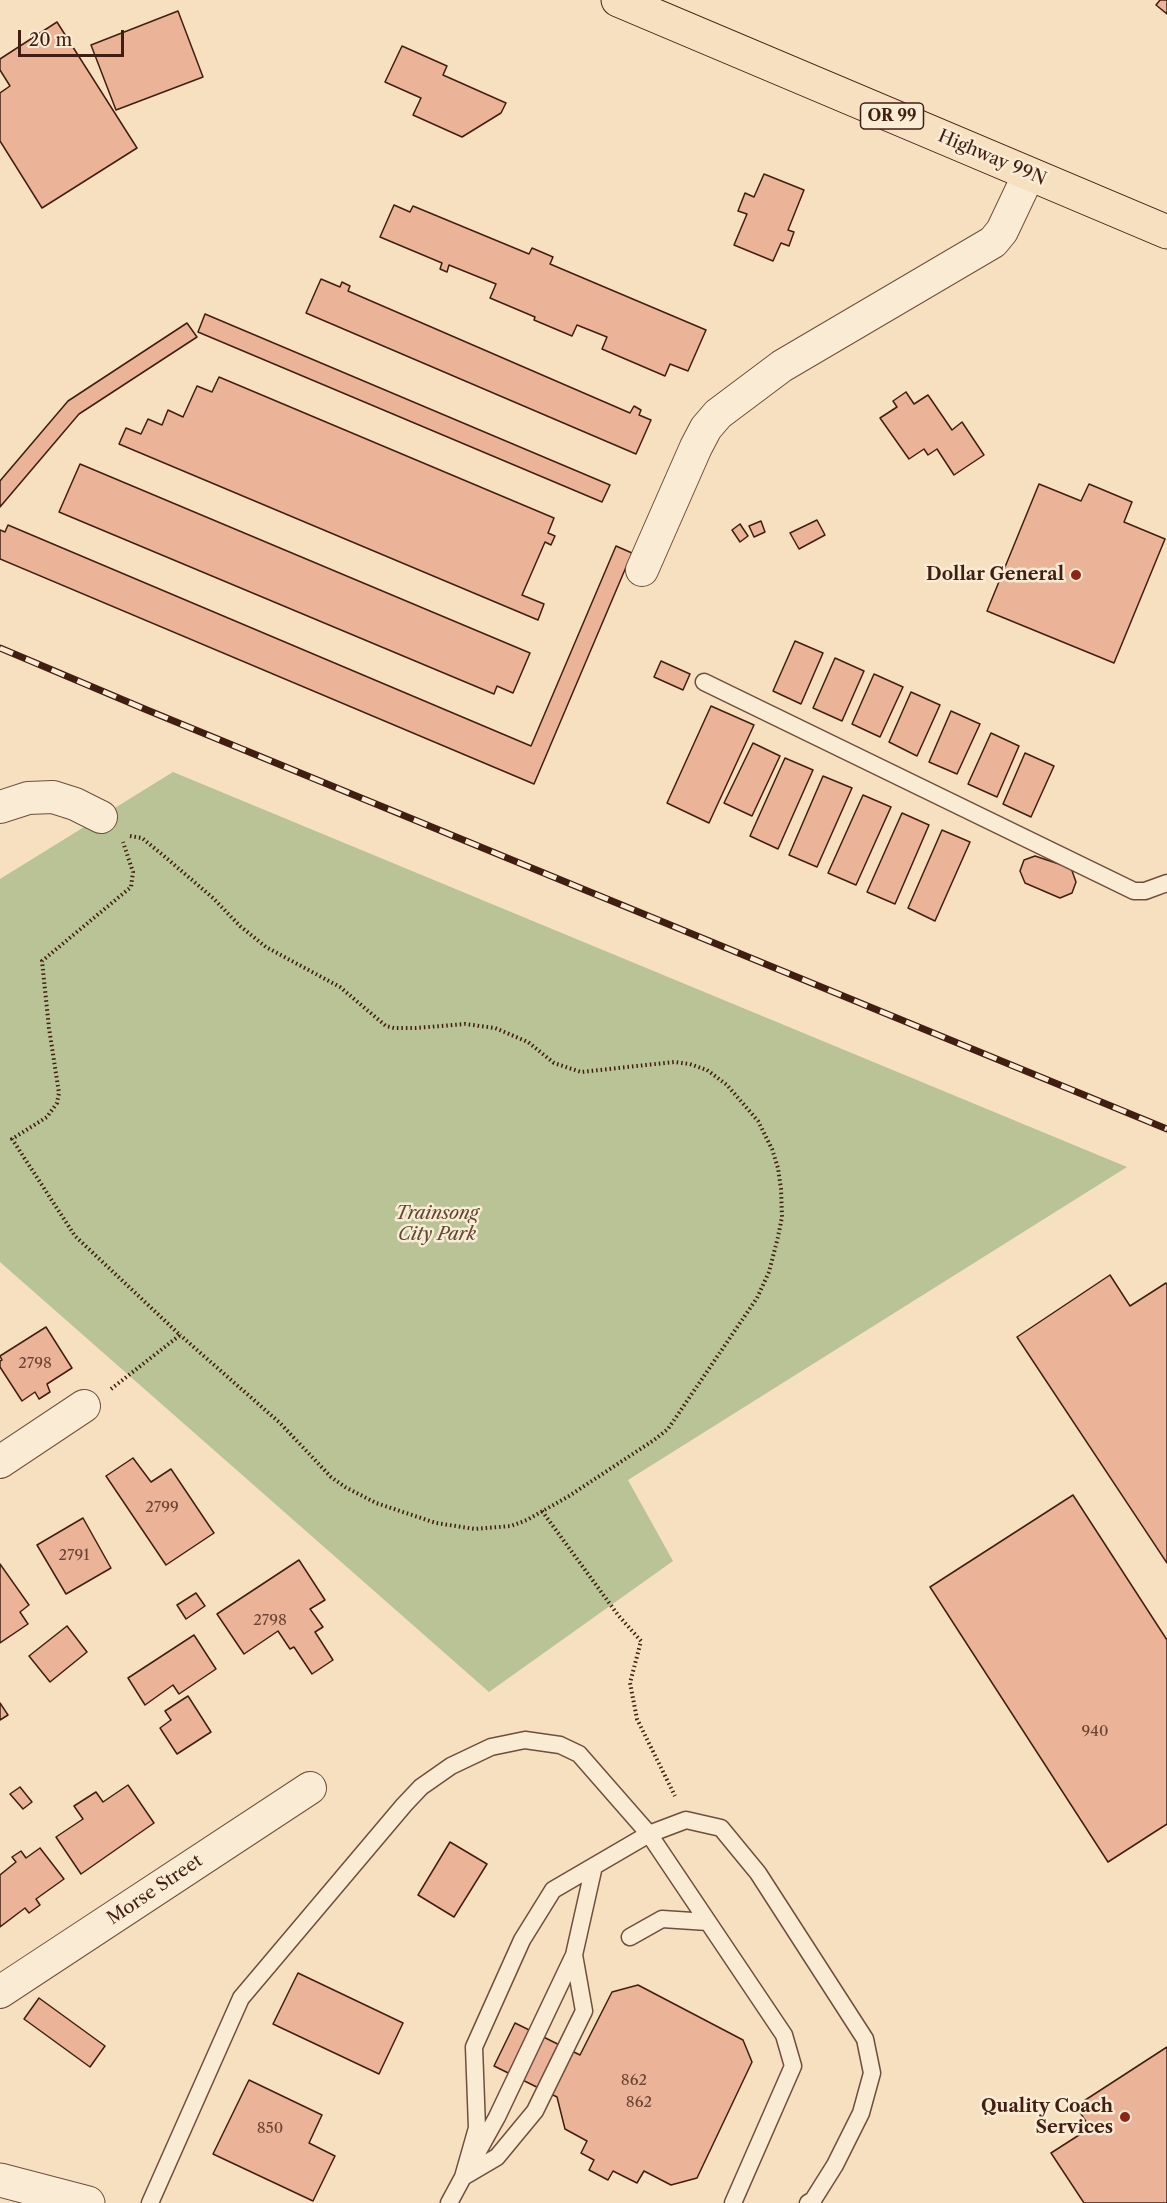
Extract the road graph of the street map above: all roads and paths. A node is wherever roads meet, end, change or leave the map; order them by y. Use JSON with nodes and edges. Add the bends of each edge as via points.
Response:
{"nodes":[{"id":1,"x":618,"y":0,"type":"edge"},
{"id":2,"x":1029,"y":174,"type":"junction"},
{"id":3,"x":1167,"y":232,"type":"edge"},
{"id":4,"x":642,"y":570,"type":"dead end"},
{"id":5,"x":704,"y":682,"type":"dead end"},
{"id":6,"x":0,"y":807,"type":"edge"},
{"id":7,"x":101,"y":817,"type":"dead end"},
{"id":8,"x":1167,"y":883,"type":"edge"},
{"id":9,"x":180,"y":1335,"type":"junction"},
{"id":10,"x":84,"y":1406,"type":"joint"},
{"id":11,"x":0,"y":1462,"type":"edge"},
{"id":12,"x":542,"y":1511,"type":"junction"},
{"id":13,"x":310,"y":1788,"type":"dead end"},
{"id":14,"x":686,"y":1820,"type":"junction"},
{"id":15,"x":649,"y":1834,"type":"junction"},
{"id":16,"x":594,"y":1866,"type":"junction"},
{"id":17,"x":708,"y":1922,"type":"junction"},
{"id":18,"x":630,"y":1937,"type":"dead end"},
{"id":19,"x":574,"y":1955,"type":"junction"},
{"id":20,"x":0,"y":1992,"type":"edge"},
{"id":21,"x":463,"y":2177,"type":"junction"},
{"id":22,"x":0,"y":2180,"type":"edge"},
{"id":23,"x":88,"y":2203,"type":"edge"},
{"id":24,"x":150,"y":2203,"type":"edge"},
{"id":25,"x":449,"y":2203,"type":"edge"},
{"id":26,"x":734,"y":2203,"type":"edge"},
{"id":27,"x":808,"y":2203,"type":"edge"}],
"edges":[{"from":1,"to":2,"type":"main road","name":"Highway 99N","number":"OR 99"},
{"from":2,"to":3,"type":"main road","name":"Highway 99N","number":"OR 99"},
{"from":2,"to":4,"type":"street","via":[[993,242],[782,366],[718,414],[696,447]]},
{"from":5,"to":8,"type":"lane","via":[[1134,891]]},
{"from":6,"to":7,"type":"street","via":[[28,798],[53,797]]},
{"from":9,"to":10,"type":"path"},
{"from":9,"to":12,"type":"path","via":[[280,1423],[331,1476],[376,1503],[436,1523],[475,1529],[511,1526]]},
{"from":9,"to":12,"type":"path","via":[[75,1236],[12,1139],[47,1117],[59,1093],[42,961],[131,887],[133,872],[120,836],[142,838],[266,947],[340,987],[386,1026],[465,1024],[495,1028],[528,1042],[554,1064],[581,1072],[674,1062],[690,1064],[728,1085],[758,1121],[778,1168],[782,1217],[769,1272],[757,1298],[668,1428]]},
{"from":10,"to":11,"type":"street"},
{"from":12,"to":14,"type":"path","via":[[641,1641],[630,1683],[637,1719]]},
{"from":13,"to":20,"type":"street","name":"Morse Street"},
{"from":14,"to":15,"type":"lane"},
{"from":14,"to":27,"type":"lane","via":[[721,1828],[758,1873],[865,2039],[872,2073],[861,2113],[835,2165]]},
{"from":15,"to":16,"type":"lane"},
{"from":15,"to":17,"type":"lane"},
{"from":15,"to":24,"type":"lane","via":[[579,1754],[560,1745],[525,1740],[491,1747],[451,1766],[422,1786],[241,1998]]},
{"from":16,"to":19,"type":"lane"},
{"from":16,"to":21,"type":"lane","via":[[553,1890],[522,1940],[474,2047],[477,2128]]},
{"from":17,"to":18,"type":"lane","via":[[662,1919]]},
{"from":17,"to":26,"type":"lane","via":[[784,2035],[793,2066]]},
{"from":19,"to":21,"type":"lane","via":[[497,2117]]},
{"from":19,"to":21,"type":"lane","via":[[584,2011],[536,2111],[497,2157]]},
{"from":21,"to":25,"type":"lane"},
{"from":22,"to":23,"type":"street"}]}
